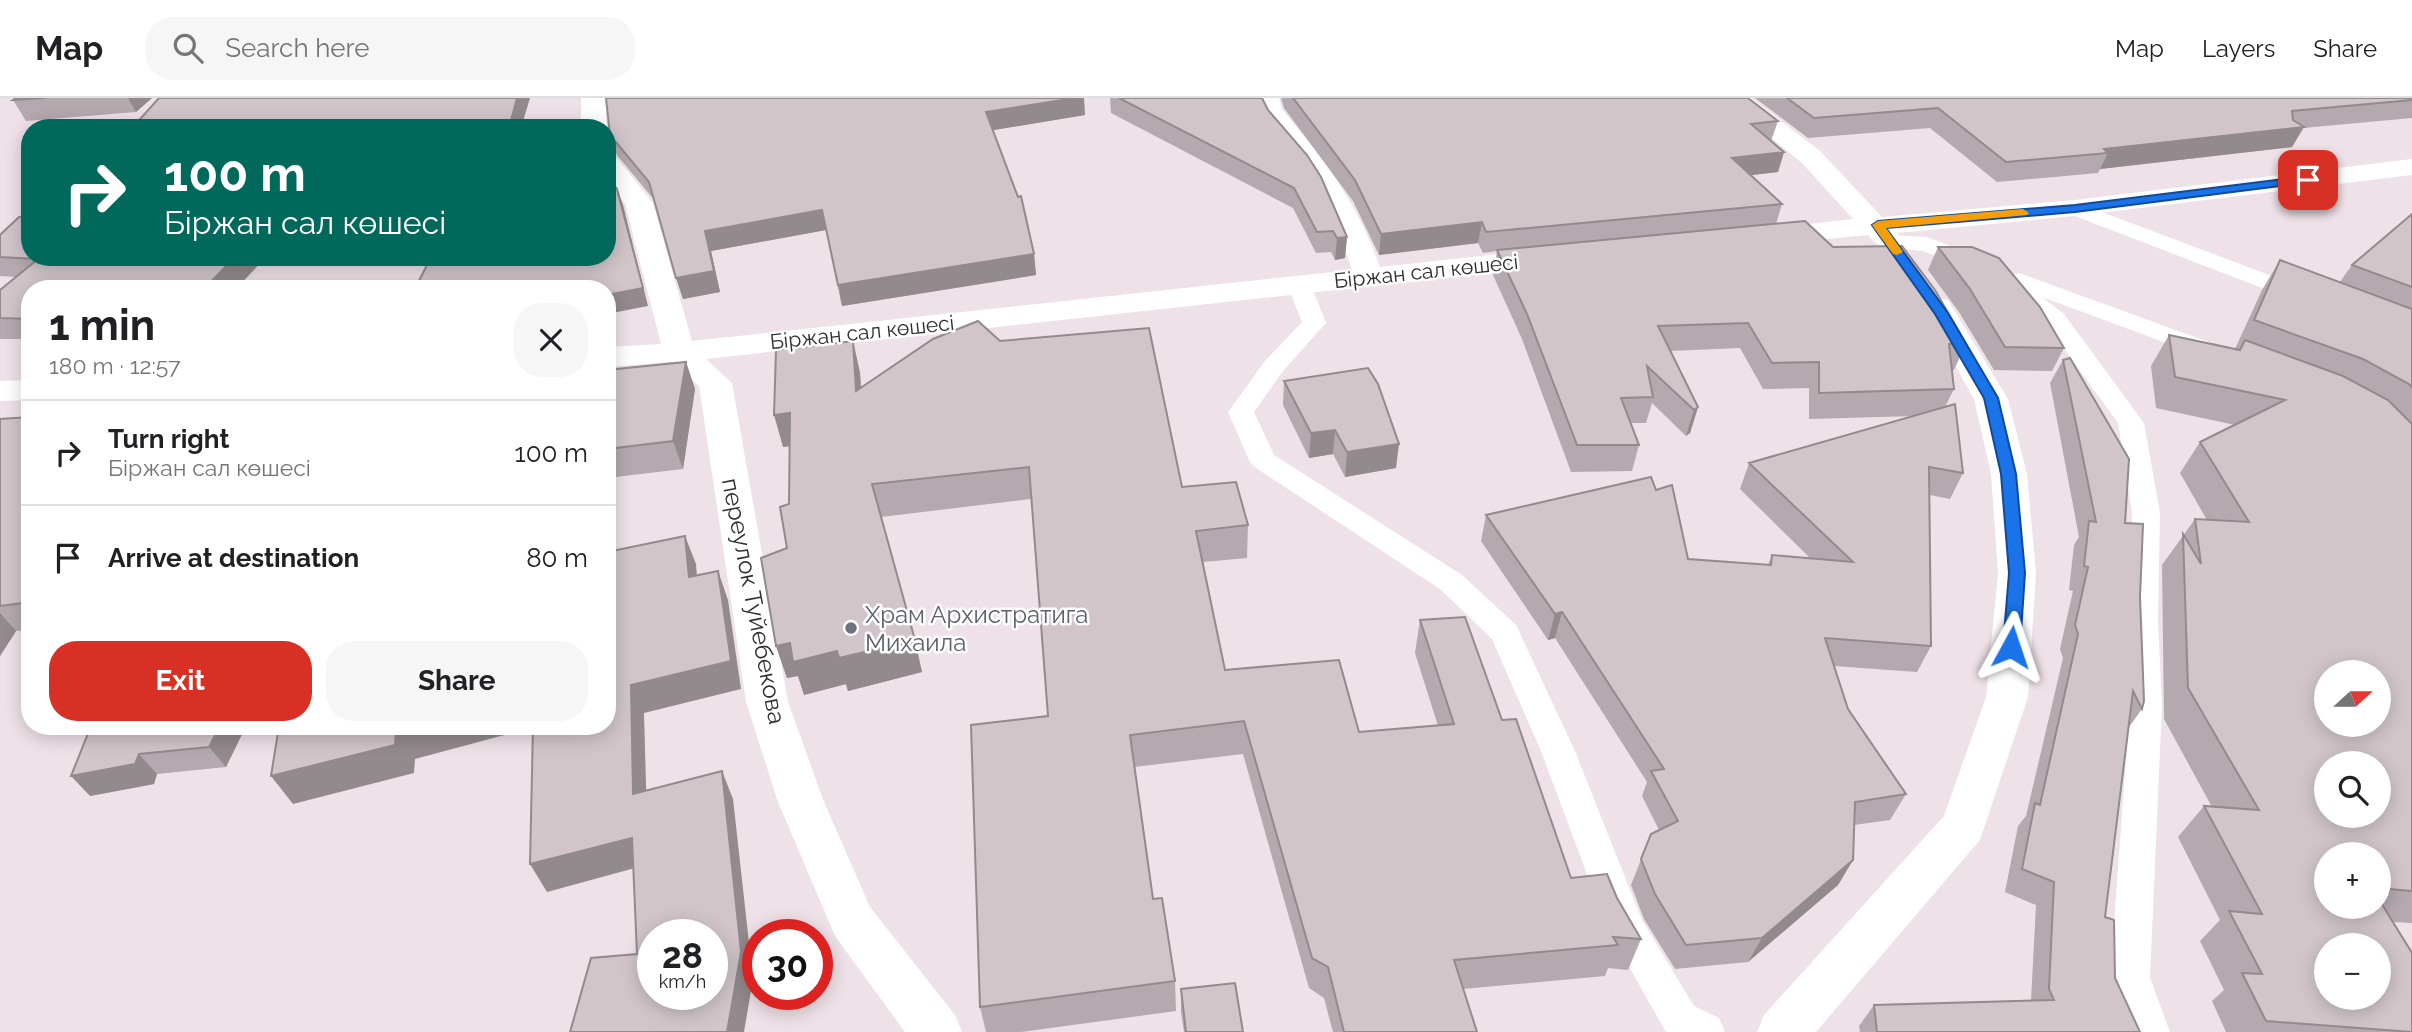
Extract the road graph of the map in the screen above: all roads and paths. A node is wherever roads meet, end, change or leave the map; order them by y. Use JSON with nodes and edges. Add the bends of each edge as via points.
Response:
{"nodes":[{"id":1,"x":593,"y":98,"type":"edge"},
{"id":2,"x":1267,"y":98,"type":"edge"},
{"id":3,"x":1735,"y":98,"type":"edge"},
{"id":4,"x":594,"y":119,"type":"edge"},
{"id":5,"x":2412,"y":167,"type":"edge"},
{"id":6,"x":616,"y":174,"type":"edge"},
{"id":7,"x":2075,"y":208,"type":"junction"},
{"id":8,"x":1884,"y":233,"type":"junction"},
{"id":9,"x":1742,"y":238,"type":"edge"},
{"id":10,"x":1578,"y":254,"type":"edge"},
{"id":11,"x":1998,"y":273,"type":"junction"},
{"id":12,"x":1369,"y":277,"type":"junction"},
{"id":13,"x":1299,"y":285,"type":"junction"},
{"id":14,"x":2321,"y":303,"type":"edge"},
{"id":15,"x":679,"y":352,"type":"junction"},
{"id":16,"x":616,"y":356,"type":"edge"},
{"id":17,"x":2223,"y":356,"type":"edge"},
{"id":18,"x":21,"y":390,"type":"edge"},
{"id":19,"x":0,"y":391,"type":"edge"},
{"id":20,"x":936,"y":1032,"type":"edge"},
{"id":21,"x":1705,"y":1032,"type":"edge"},
{"id":22,"x":1783,"y":1032,"type":"edge"},
{"id":23,"x":2150,"y":1032,"type":"edge"}],
"edges":[{"from":1,"to":4,"type":"street"},
{"from":2,"to":12,"type":"street","via":[[1270,110],[1322,174],[1354,232]]},
{"from":3,"to":8,"type":"street","via":[[1811,157]]},
{"from":5,"to":7,"type":"street"},
{"from":6,"to":15,"type":"street","via":[[639,203]]},
{"from":7,"to":8,"type":"street"},
{"from":7,"to":14,"type":"lane"},
{"from":8,"to":9,"type":"street"},
{"from":8,"to":11,"type":"lane","via":[[1927,244]]},
{"from":8,"to":22,"type":"street","via":[[1941,313],[1991,398],[2009,474],[2017,573],[2007,697],[1964,826]]},
{"from":10,"to":12,"type":"street","name":"Біржан сал көшесі"},
{"from":11,"to":17,"type":"lane"},
{"from":11,"to":23,"type":"lane","via":[[2055,319],[2131,423],[2146,513],[2142,621],[2146,705],[2130,978]]},
{"from":12,"to":13,"type":"street","name":"Біржан сал көшесі"},
{"from":13,"to":15,"type":"street","name":"Біржан сал көшесі"},
{"from":13,"to":21,"type":"lane","via":[[1314,323],[1274,366],[1241,412],[1263,460],[1451,582],[1505,633],[1558,751],[1626,928],[1680,1018]]},
{"from":15,"to":16,"type":"street","name":"Біржан сал көшесі"},
{"from":15,"to":20,"type":"street","name":"переулок Туйебекова","via":[[715,383],[767,702],[802,802],[852,920]]},
{"from":18,"to":19,"type":"street"}]}
